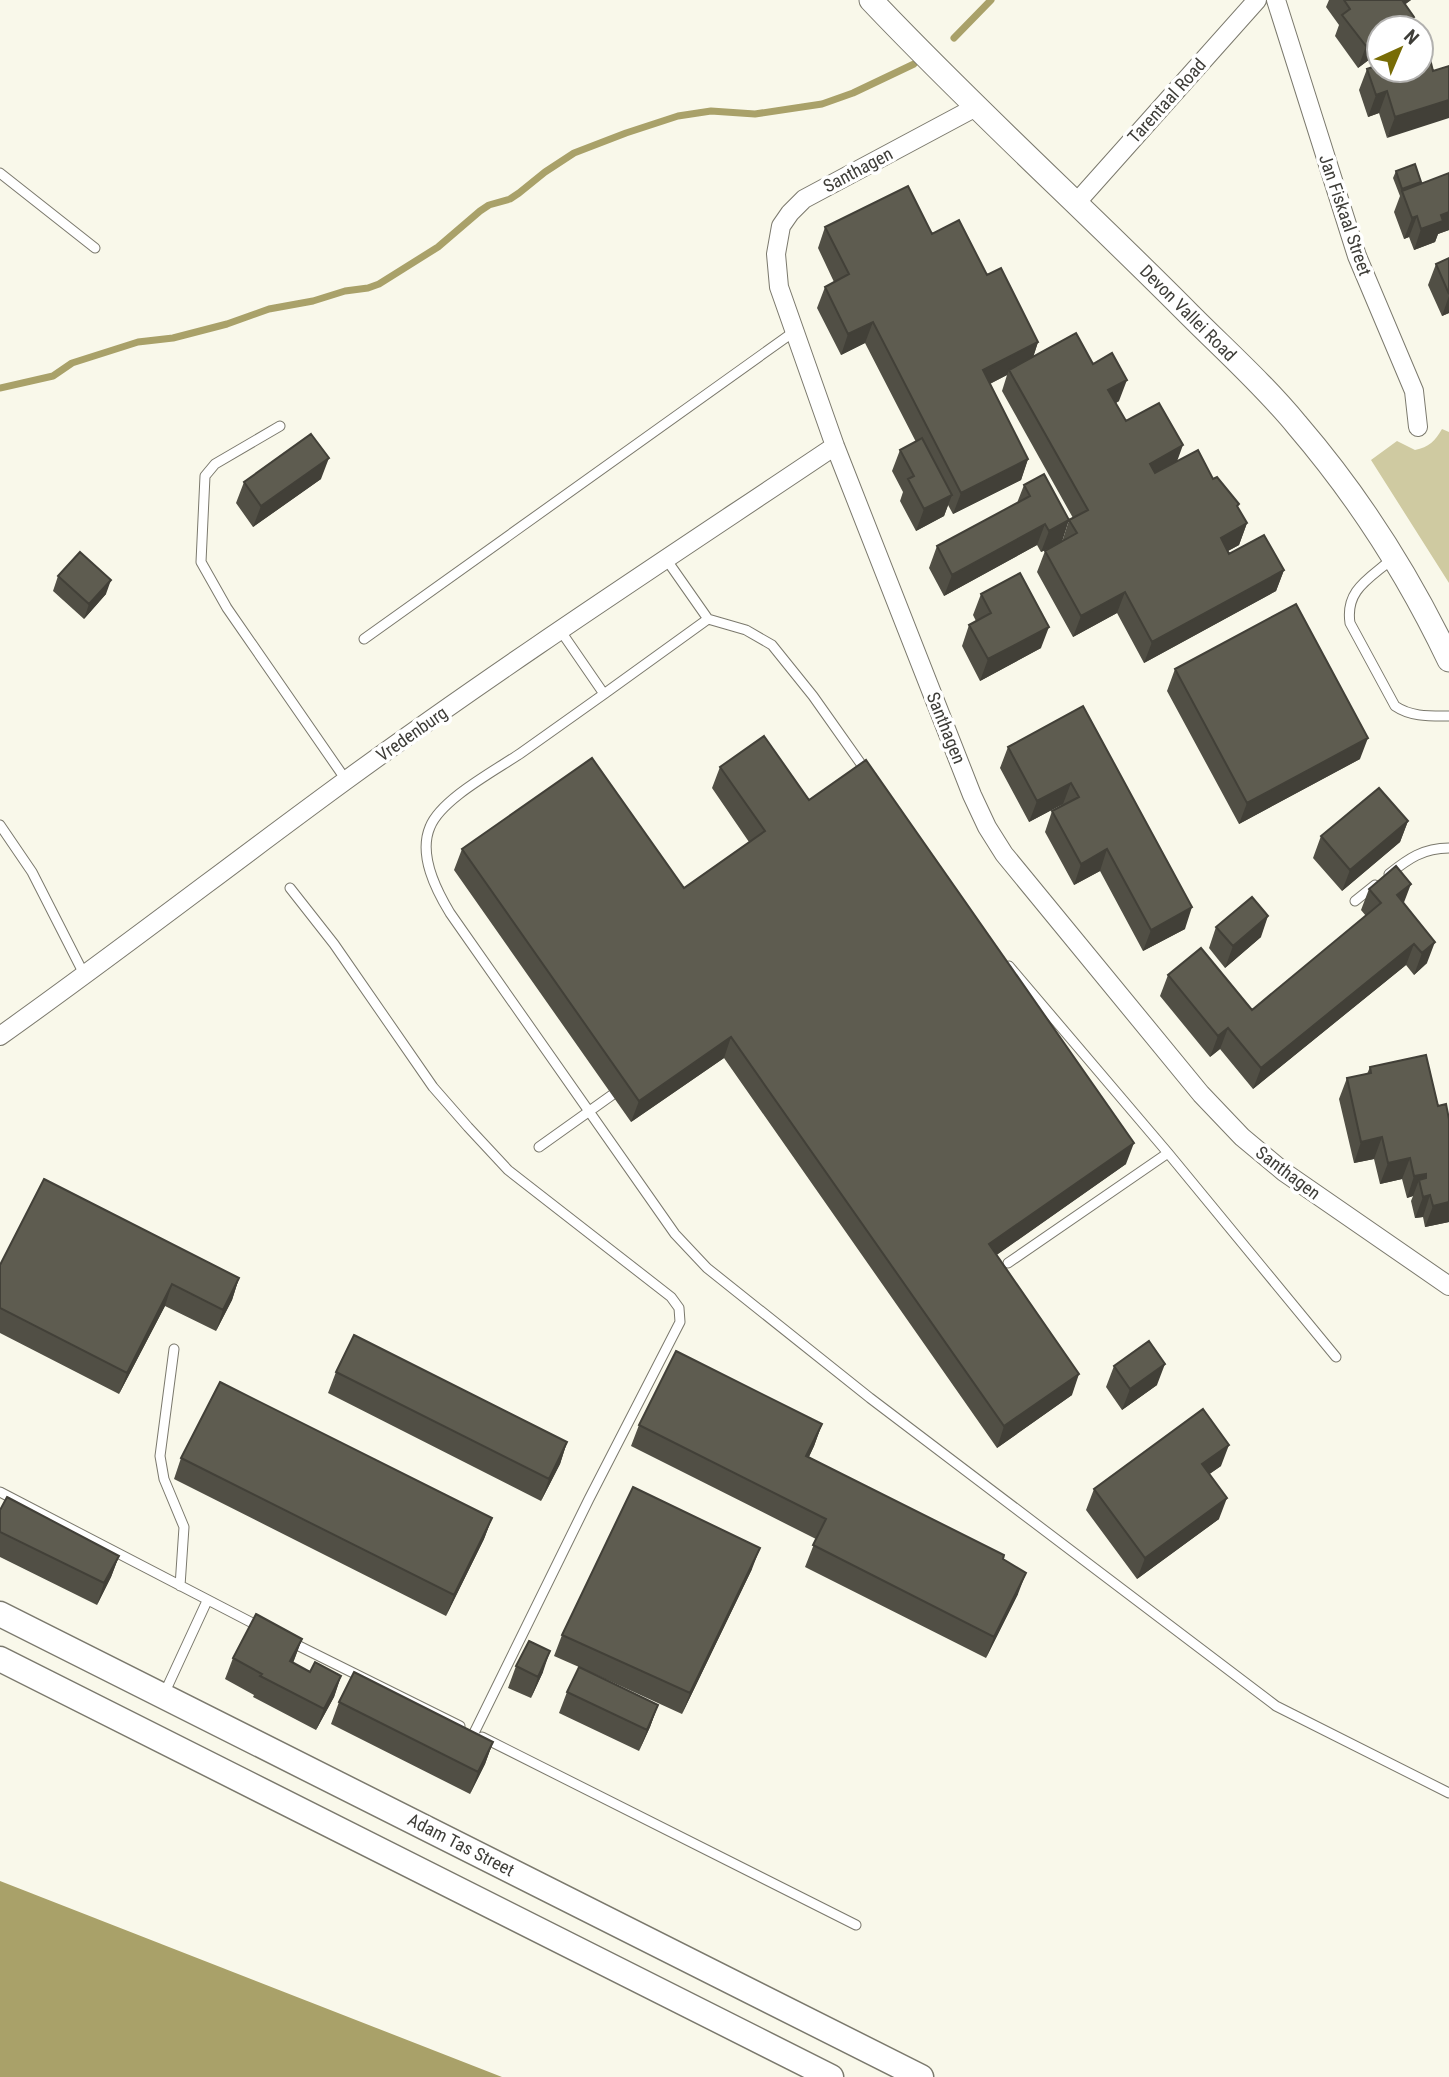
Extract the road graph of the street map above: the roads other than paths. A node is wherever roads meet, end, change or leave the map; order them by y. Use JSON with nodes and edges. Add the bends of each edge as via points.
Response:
{"nodes":[{"id":1,"x":1257,"y":0,"type":"edge"},
{"id":2,"x":1276,"y":0,"type":"edge"},
{"id":3,"x":874,"y":4,"type":"edge"},
{"id":4,"x":976,"y":107,"type":"junction"},
{"id":5,"x":0,"y":173,"type":"edge"},
{"id":6,"x":1077,"y":202,"type":"junction"},
{"id":7,"x":95,"y":248,"type":"dead end"},
{"id":8,"x":795,"y":331,"type":"junction"},
{"id":9,"x":280,"y":426,"type":"dead end"},
{"id":10,"x":1418,"y":427,"type":"dead end"},
{"id":11,"x":835,"y":446,"type":"junction"},
{"id":12,"x":1394,"y":557,"type":"junction"},
{"id":13,"x":666,"y":559,"type":"junction"},
{"id":14,"x":708,"y":620,"type":"junction"},
{"id":15,"x":560,"y":630,"type":"junction"},
{"id":16,"x":364,"y":639,"type":"dead end"},
{"id":17,"x":1449,"y":660,"type":"edge"},
{"id":18,"x":604,"y":694,"type":"junction"},
{"id":19,"x":1449,"y":716,"type":"edge"},
{"id":20,"x":346,"y":780,"type":"junction"},
{"id":21,"x":874,"y":783,"type":"edge"},
{"id":22,"x":0,"y":825,"type":"edge"},
{"id":23,"x":1449,"y":848,"type":"edge"},
{"id":24,"x":290,"y":888,"type":"dead end"},
{"id":25,"x":1355,"y":901,"type":"dead end"},
{"id":26,"x":999,"y":953,"type":"edge"},
{"id":27,"x":85,"y":976,"type":"junction"},
{"id":28,"x":0,"y":1036,"type":"edge"},
{"id":29,"x":612,"y":1096,"type":"dead end"},
{"id":30,"x":589,"y":1112,"type":"junction"},
{"id":31,"x":539,"y":1147,"type":"dead end"},
{"id":32,"x":1168,"y":1153,"type":"junction"},
{"id":33,"x":1008,"y":1263,"type":"dead end"},
{"id":34,"x":1449,"y":1286,"type":"edge"},
{"id":35,"x":174,"y":1349,"type":"dead end"},
{"id":36,"x":1336,"y":1357,"type":"dead end"},
{"id":37,"x":0,"y":1492,"type":"edge"},
{"id":38,"x":180,"y":1586,"type":"junction"},
{"id":39,"x":207,"y":1601,"type":"junction"},
{"id":40,"x":0,"y":1614,"type":"edge"},
{"id":41,"x":270,"y":1631,"type":"edge"},
{"id":42,"x":282,"y":1637,"type":"edge"},
{"id":43,"x":0,"y":1659,"type":"edge"},
{"id":44,"x":164,"y":1695,"type":"junction"},
{"id":45,"x":474,"y":1733,"type":"junction"},
{"id":46,"x":1449,"y":1793,"type":"edge"},
{"id":47,"x":856,"y":1925,"type":"dead end"},
{"id":48,"x":831,"y":2077,"type":"edge"},
{"id":49,"x":921,"y":2077,"type":"edge"}],
"edges":[{"from":1,"to":6,"type":"street","name":"Tarentaal Road"},
{"from":2,"to":10,"type":"street","name":"Jan Fiskaal Street","via":[[1357,256],[1414,391]]},
{"from":3,"to":4,"type":"street","name":"Devon Vallei Road"},
{"from":4,"to":6,"type":"street","name":"Devon Vallei Road"},
{"from":4,"to":8,"type":"street","name":"Santhagen","via":[[804,200],[790,213],[781,226],[776,275]]},
{"from":5,"to":7,"type":"lane"},
{"from":6,"to":12,"type":"street","name":"Devon Vallei Road","via":[[1296,423]]},
{"from":8,"to":11,"type":"street","name":"Santhagen"},
{"from":8,"to":16,"type":"lane"},
{"from":9,"to":20,"type":"lane","via":[[215,464],[205,476],[201,562],[227,608]]},
{"from":11,"to":13,"type":"street","name":"Vredenburg"},
{"from":11,"to":34,"type":"street","name":"Santhagen","via":[[972,795],[1004,854],[1201,1094],[1242,1137],[1284,1172]]},
{"from":12,"to":17,"type":"street","name":"Devon Vallei Road"},
{"from":12,"to":19,"type":"lane","via":[[1353,594],[1350,623],[1395,706],[1417,715]]},
{"from":13,"to":14,"type":"lane"},
{"from":13,"to":15,"type":"street","name":"Vredenburg"},
{"from":14,"to":18,"type":"lane"},
{"from":14,"to":21,"type":"lane","via":[[755,634],[772,645]]},
{"from":15,"to":18,"type":"lane"},
{"from":15,"to":20,"type":"street","name":"Vredenburg"},
{"from":18,"to":30,"type":"lane","via":[[451,801],[430,825],[427,836],[429,864],[443,901]]},
{"from":20,"to":27,"type":"street","name":"Vredenburg"},
{"from":22,"to":27,"type":"lane","via":[[32,872]]},
{"from":23,"to":25,"type":"lane","via":[[1412,855]]},
{"from":24,"to":45,"type":"lane","via":[[433,1087],[508,1170],[671,1297],[679,1308],[680,1322]]},
{"from":26,"to":32,"type":"lane"},
{"from":27,"to":28,"type":"street","name":"Vredenburg"},
{"from":29,"to":30,"type":"lane"},
{"from":30,"to":31,"type":"lane"},
{"from":30,"to":46,"type":"lane","via":[[697,1259],[870,1398],[1276,1706]]},
{"from":32,"to":33,"type":"lane"},
{"from":32,"to":36,"type":"lane"},
{"from":35,"to":38,"type":"lane","via":[[160,1456],[164,1479],[184,1527]]},
{"from":37,"to":38,"type":"lane"},
{"from":38,"to":39,"type":"lane"},
{"from":39,"to":41,"type":"lane"},
{"from":39,"to":44,"type":"lane"},
{"from":40,"to":44,"type":"main road","name":"Adam Tas Street"},
{"from":42,"to":45,"type":"lane"},
{"from":43,"to":48,"type":"main road"},
{"from":44,"to":49,"type":"main road","name":"Adam Tas Street"},
{"from":45,"to":47,"type":"lane"}]}
